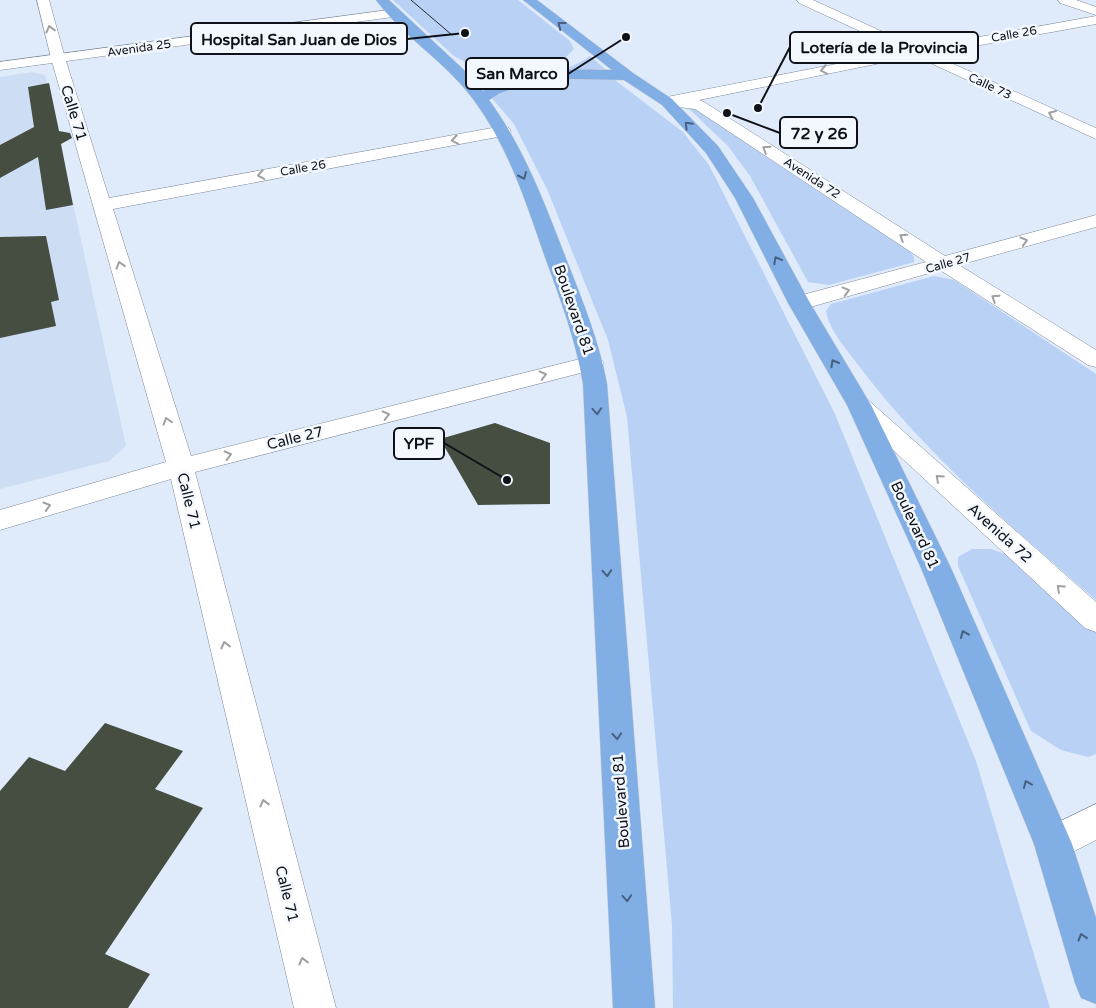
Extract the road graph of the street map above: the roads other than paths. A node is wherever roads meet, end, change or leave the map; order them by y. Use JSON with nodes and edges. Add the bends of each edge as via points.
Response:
{"nodes":[{"id":1,"x":43,"y":0,"type":"edge"},
{"id":2,"x":382,"y":0,"type":"edge"},
{"id":3,"x":529,"y":0,"type":"edge"},
{"id":4,"x":803,"y":0,"type":"edge"},
{"id":5,"x":1064,"y":0,"type":"edge"},
{"id":6,"x":1096,"y":11,"type":"edge"},
{"id":7,"x":396,"y":13,"type":"junction"},
{"id":8,"x":1096,"y":20,"type":"edge"},
{"id":9,"x":580,"y":52,"type":"junction"},
{"id":10,"x":917,"y":52,"type":"junction"},
{"id":11,"x":58,"y":58,"type":"junction"},
{"id":12,"x":451,"y":63,"type":"junction"},
{"id":13,"x":0,"y":66,"type":"edge"},
{"id":14,"x":477,"y":70,"type":"dead end"},
{"id":15,"x":502,"y":72,"type":"dead end"},
{"id":16,"x":628,"y":76,"type":"junction"},
{"id":17,"x":481,"y":99,"type":"junction"},
{"id":18,"x":667,"y":102,"type":"junction"},
{"id":19,"x":503,"y":131,"type":"junction"},
{"id":20,"x":1096,"y":134,"type":"edge"},
{"id":21,"x":102,"y":205,"type":"junction"},
{"id":22,"x":1096,"y":221,"type":"edge"},
{"id":23,"x":943,"y":264,"type":"junction"},
{"id":24,"x":799,"y":303,"type":"junction"},
{"id":25,"x":1018,"y":312,"type":"junction"},
{"id":26,"x":1096,"y":336,"type":"edge"},
{"id":27,"x":1096,"y":360,"type":"edge"},
{"id":28,"x":592,"y":363,"type":"junction"},
{"id":29,"x":859,"y":405,"type":"junction"},
{"id":30,"x":181,"y":467,"type":"junction"},
{"id":31,"x":0,"y":520,"type":"edge"},
{"id":32,"x":1096,"y":620,"type":"edge"},
{"id":33,"x":1096,"y":821,"type":"edge"},
{"id":34,"x":1053,"y":844,"type":"junction"},
{"id":35,"x":1096,"y":983,"type":"edge"},
{"id":36,"x":315,"y":1008,"type":"edge"},
{"id":37,"x":634,"y":1008,"type":"edge"}],
"edges":[{"from":11,"to":1,"type":"street","name":"Calle 71","one_way":true},
{"from":2,"to":7,"type":"highway"},
{"from":9,"to":3,"type":"highway","name":"Avenida 72","one_way":true},
{"from":4,"to":10,"type":"street","name":"Calle 73"},
{"from":5,"to":6,"type":"street"},
{"from":7,"to":11,"type":"street","name":"Avenida 25"},
{"from":7,"to":12,"type":"highway"},
{"from":8,"to":10,"type":"street","name":"Calle 26"},
{"from":9,"to":15,"type":"highway","via":[[567,62],[545,69]]},
{"from":9,"to":16,"type":"highway","name":"Avenida 72"},
{"from":10,"to":18,"type":"street","name":"Calle 26","one_way":true},
{"from":20,"to":10,"type":"street","name":"Calle 73","one_way":true},
{"from":11,"to":13,"type":"street","name":"Avenida 25"},
{"from":11,"to":21,"type":"street","name":"Calle 71"},
{"from":12,"to":14,"type":"highway"},
{"from":12,"to":17,"type":"highway"},
{"from":16,"to":17,"type":"highway","via":[[584,73],[505,84]]},
{"from":16,"to":18,"type":"highway","name":"Avenida 72"},
{"from":17,"to":19,"type":"highway"},
{"from":23,"to":18,"type":"street","name":"Avenida 72","one_way":true,"via":[[699,105]]},
{"from":24,"to":18,"type":"highway","name":"Boulevard 81","one_way":true,"via":[[744,198],[712,150]]},
{"from":19,"to":21,"type":"street","name":"Calle 26","one_way":true},
{"from":19,"to":28,"type":"highway","name":"Boulevard 81","one_way":true,"via":[[538,210],[586,338]]},
{"from":30,"to":21,"type":"street","name":"Calle 71","one_way":true},
{"from":23,"to":22,"type":"street","name":"Calle 27","one_way":true},
{"from":24,"to":23,"type":"street","name":"Calle 27","one_way":true},
{"from":25,"to":23,"type":"street","name":"Avenida 72","one_way":true},
{"from":29,"to":24,"type":"highway","name":"Boulevard 81","one_way":true},
{"from":25,"to":26,"type":"street"},
{"from":25,"to":27,"type":"street","name":"Avenida 72"},
{"from":30,"to":28,"type":"street","name":"Calle 27","one_way":true},
{"from":28,"to":37,"type":"highway","name":"Boulevard 81","one_way":true},
{"from":32,"to":29,"type":"street","name":"Avenida 72","one_way":true},
{"from":34,"to":29,"type":"highway","name":"Boulevard 81","one_way":true,"via":[[936,568]]},
{"from":31,"to":30,"type":"street","name":"Calle 27","one_way":true},
{"from":36,"to":30,"type":"street","name":"Calle 71","one_way":true},
{"from":33,"to":34,"type":"street"},
{"from":35,"to":34,"type":"highway","name":"Boulevard 81","one_way":true}]}
